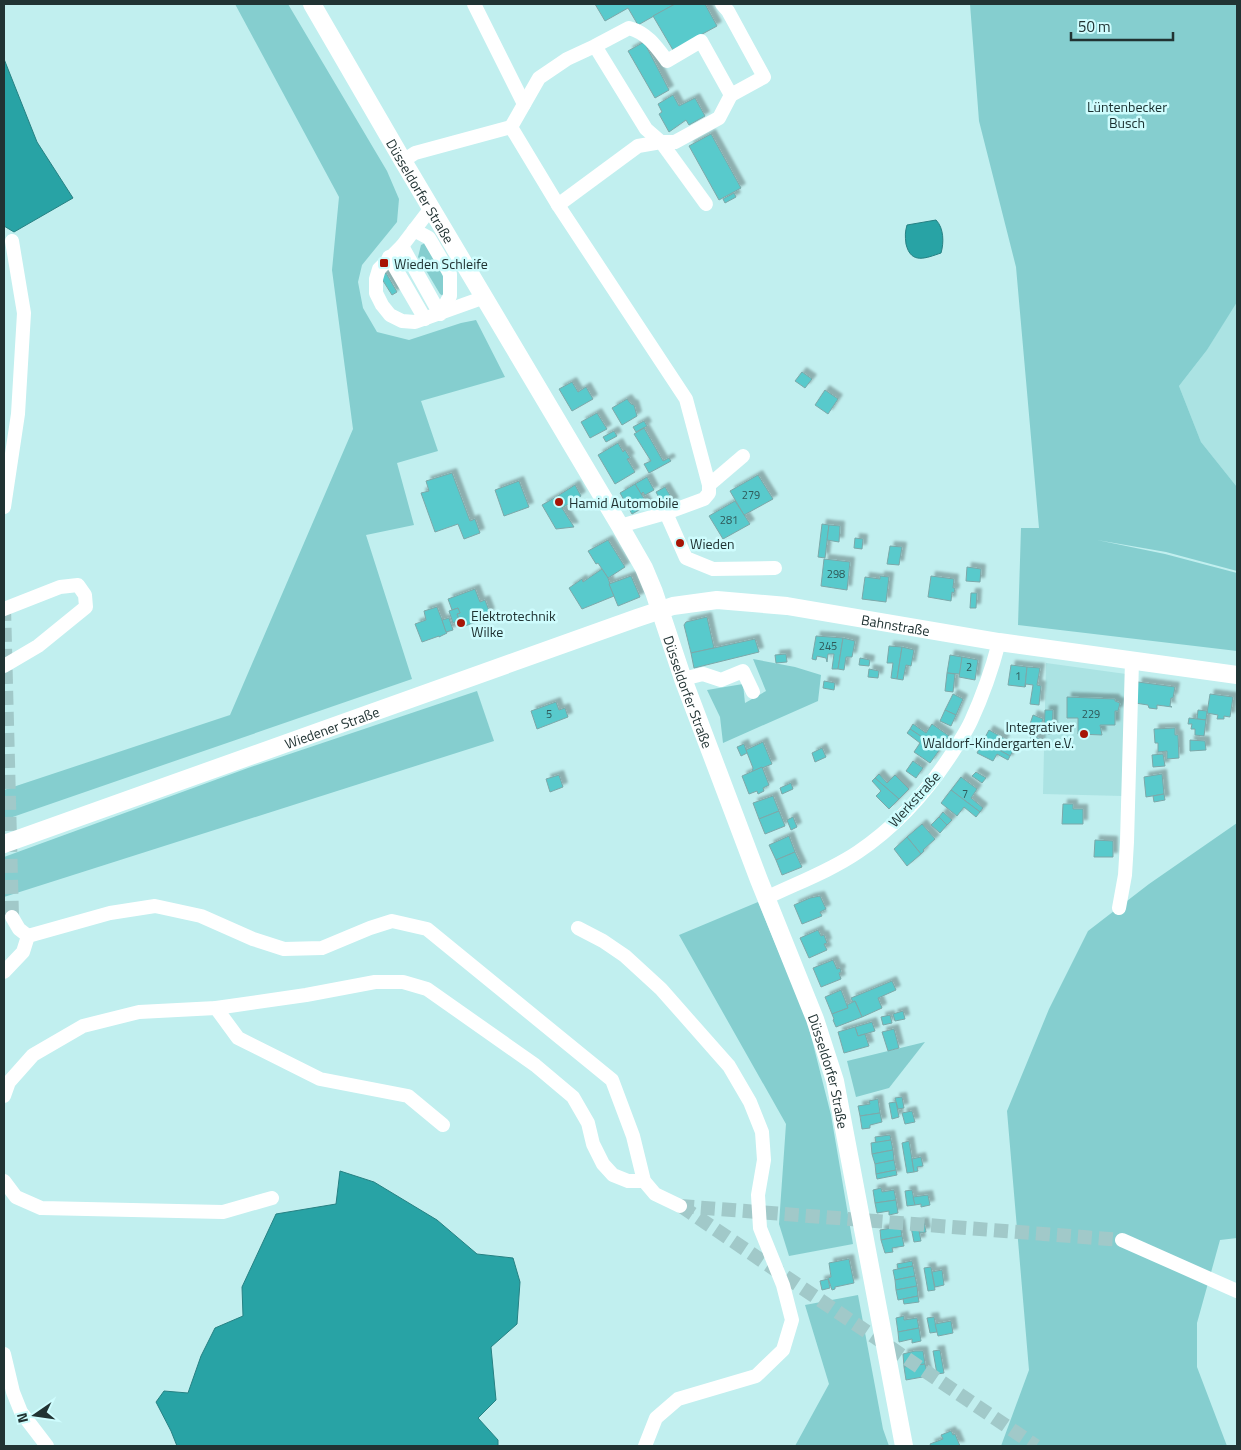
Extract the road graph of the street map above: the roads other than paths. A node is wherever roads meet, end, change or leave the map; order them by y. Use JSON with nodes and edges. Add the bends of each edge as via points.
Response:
{"nodes":[{"id":1,"x":312,"y":4,"type":"edge"},
{"id":2,"x":474,"y":4,"type":"edge"},
{"id":3,"x":722,"y":4,"type":"edge"},
{"id":4,"x":594,"y":46,"type":"junction"},
{"id":5,"x":731,"y":95,"type":"junction"},
{"id":6,"x":524,"y":104,"type":"junction"},
{"id":7,"x":511,"y":127,"type":"junction"},
{"id":8,"x":661,"y":142,"type":"junction"},
{"id":9,"x":403,"y":161,"type":"junction"},
{"id":10,"x":706,"y":204,"type":"dead end"},
{"id":11,"x":558,"y":205,"type":"junction"},
{"id":12,"x":431,"y":208,"type":"junction"},
{"id":13,"x":414,"y":230,"type":"junction"},
{"id":14,"x":12,"y":241,"type":"dead end"},
{"id":15,"x":402,"y":246,"type":"junction"},
{"id":16,"x":389,"y":258,"type":"junction"},
{"id":17,"x":485,"y":298,"type":"junction"},
{"id":18,"x":440,"y":314,"type":"junction"},
{"id":19,"x":425,"y":319,"type":"junction"},
{"id":20,"x":743,"y":456,"type":"dead end"},
{"id":21,"x":710,"y":485,"type":"junction"},
{"id":22,"x":4,"y":507,"type":"edge"},
{"id":23,"x":666,"y":513,"type":"junction"},
{"id":24,"x":620,"y":526,"type":"junction"},
{"id":25,"x":775,"y":568,"type":"dead end"},
{"id":26,"x":4,"y":609,"type":"edge"},
{"id":27,"x":660,"y":610,"type":"junction"},
{"id":28,"x":999,"y":642,"type":"junction"},
{"id":29,"x":1132,"y":661,"type":"junction"},
{"id":30,"x":4,"y":666,"type":"edge"},
{"id":31,"x":1237,"y":676,"type":"edge"},
{"id":32,"x":683,"y":679,"type":"junction"},
{"id":33,"x":753,"y":692,"type":"dead end"},
{"id":34,"x":4,"y":844,"type":"edge"},
{"id":35,"x":766,"y":898,"type":"junction"},
{"id":36,"x":1119,"y":908,"type":"dead end"},
{"id":37,"x":12,"y":916,"type":"tunnel mouth"},
{"id":38,"x":578,"y":928,"type":"dead end"},
{"id":39,"x":28,"y":936,"type":"junction"},
{"id":40,"x":4,"y":972,"type":"edge"},
{"id":41,"x":216,"y":1008,"type":"junction"},
{"id":42,"x":4,"y":1096,"type":"edge"},
{"id":43,"x":443,"y":1124,"type":"dead end"},
{"id":44,"x":4,"y":1181,"type":"edge"},
{"id":45,"x":644,"y":1181,"type":"junction"},
{"id":46,"x":272,"y":1198,"type":"dead end"},
{"id":47,"x":680,"y":1206,"type":"tunnel mouth"},
{"id":48,"x":1122,"y":1240,"type":"tunnel mouth"},
{"id":49,"x":1237,"y":1291,"type":"edge"},
{"id":50,"x":4,"y":1354,"type":"edge"},
{"id":51,"x":47,"y":1446,"type":"edge"},
{"id":52,"x":645,"y":1446,"type":"edge"},
{"id":53,"x":904,"y":1446,"type":"edge"}],
"edges":[{"from":1,"to":9,"type":"main road","name":"Düsseldorfer Straße"},
{"from":2,"to":6,"type":"street"},
{"from":3,"to":5,"type":"street","via":[[764,77]]},
{"from":4,"to":5,"type":"street","via":[[629,28],[654,42],[667,61],[701,41]]},
{"from":4,"to":6,"type":"street","via":[[539,78]]},
{"from":4,"to":8,"type":"street","via":[[646,129]]},
{"from":5,"to":8,"type":"street","via":[[719,118],[675,142]]},
{"from":6,"to":7,"type":"street"},
{"from":7,"to":9,"type":"street","via":[[415,153]]},
{"from":7,"to":11,"type":"street"},
{"from":8,"to":10,"type":"street"},
{"from":8,"to":11,"type":"street","via":[[638,146]]},
{"from":9,"to":12,"type":"main road","name":"Düsseldorfer Straße"},
{"from":11,"to":21,"type":"street","via":[[686,399]]},
{"from":12,"to":13,"type":"street"},
{"from":12,"to":17,"type":"main road","name":"Düsseldorfer Straße"},
{"from":13,"to":15,"type":"street"},
{"from":13,"to":18,"type":"street","via":[[429,238],[450,274],[450,296]]},
{"from":14,"to":22,"type":"street","via":[[24,313],[18,414]]},
{"from":15,"to":16,"type":"street"},
{"from":15,"to":18,"type":"street"},
{"from":16,"to":19,"type":"street"},
{"from":16,"to":19,"type":"street","via":[[379,269],[376,279],[376,293],[382,305],[390,315],[402,320],[415,322]]},
{"from":17,"to":18,"type":"street"},
{"from":17,"to":24,"type":"main road","name":"Düsseldorfer Straße"},
{"from":18,"to":19,"type":"street"},
{"from":20,"to":21,"type":"street"},
{"from":21,"to":23,"type":"street","via":[[704,500]]},
{"from":23,"to":24,"type":"street"},
{"from":23,"to":25,"type":"street","via":[[686,558],[713,568]]},
{"from":24,"to":27,"type":"main road","name":"Düsseldorfer Straße","via":[[644,568]]},
{"from":26,"to":30,"type":"street","via":[[60,588],[78,585],[85,595],[86,607],[38,646]]},
{"from":27,"to":28,"type":"main road","name":"Bahnstraße","via":[[717,600],[767,604]]},
{"from":27,"to":32,"type":"main road","name":"Düsseldorfer Straße"},
{"from":27,"to":34,"type":"main road","name":"Wiedener Straße"},
{"from":28,"to":29,"type":"main road","name":"Bahnstraße"},
{"from":28,"to":35,"type":"street","name":"Werkstraße","via":[[991,673],[971,723],[918,799],[858,852]]},
{"from":29,"to":31,"type":"main road","name":"Bahnstraße"},
{"from":29,"to":36,"type":"street","via":[[1127,842]]},
{"from":32,"to":33,"type":"street","via":[[703,674],[720,680],[742,671]]},
{"from":32,"to":35,"type":"main road","name":"Düsseldorfer Straße"},
{"from":35,"to":53,"type":"main road","name":"Düsseldorfer Straße","via":[[815,1019],[835,1081]]},
{"from":37,"to":39,"type":"street","via":[[19,929]]},
{"from":38,"to":52,"type":"street","via":[[625,956],[661,989],[730,1066],[750,1102],[762,1132],[764,1160],[758,1195],[760,1228],[783,1285],[792,1320],[783,1350],[756,1376],[678,1399],[656,1418]]},
{"from":39,"to":40,"type":"street","via":[[22,952]]},
{"from":39,"to":45,"type":"street","via":[[110,913],[155,906],[201,916],[284,949],[322,948],[392,921],[427,930],[612,1080],[633,1136]]},
{"from":41,"to":42,"type":"street","via":[[139,1012],[84,1026],[34,1055],[9,1082]]},
{"from":41,"to":43,"type":"street","via":[[238,1038],[320,1079],[408,1096]]},
{"from":41,"to":45,"type":"street","via":[[375,982],[403,982],[427,989],[535,1065],[573,1097],[588,1123],[593,1144],[603,1164],[613,1175],[628,1181]]},
{"from":44,"to":46,"type":"street","via":[[16,1197],[41,1208],[223,1212]]},
{"from":45,"to":47,"type":"street","via":[[655,1194]]},
{"from":48,"to":49,"type":"street"},
{"from":50,"to":51,"type":"street","via":[[21,1412]]}]}
